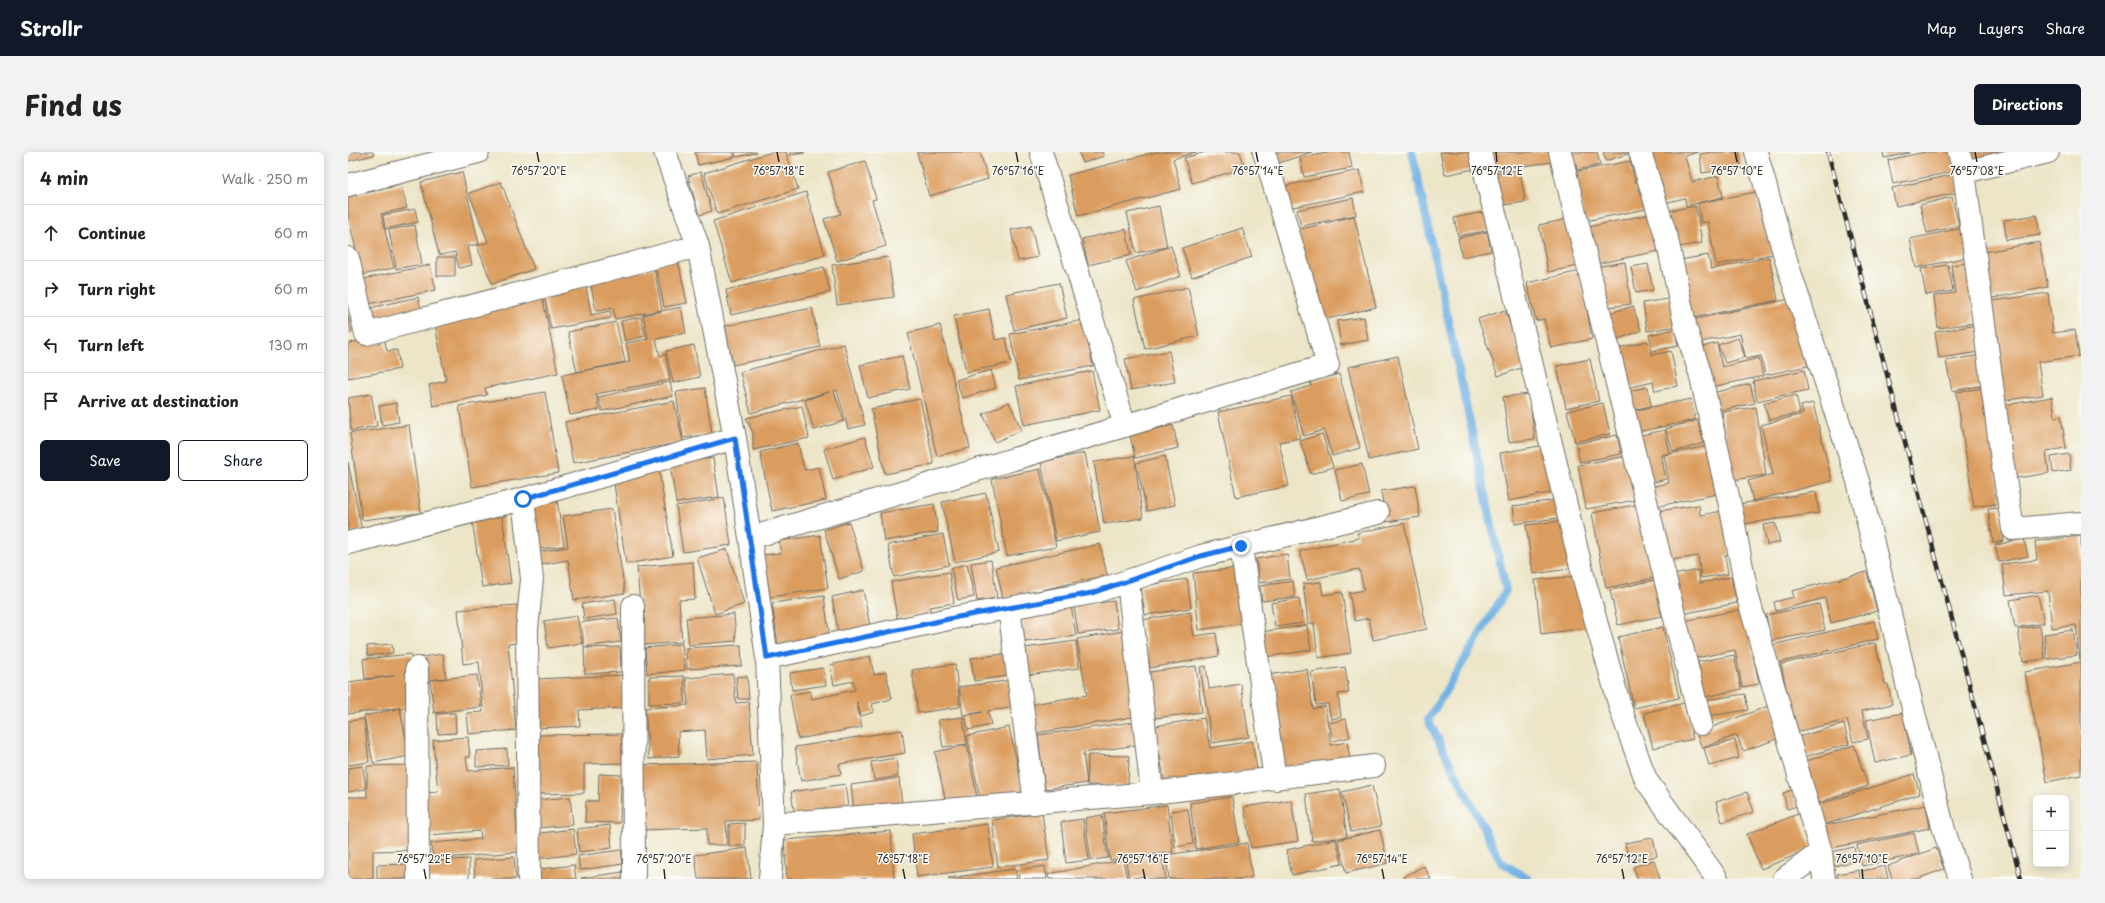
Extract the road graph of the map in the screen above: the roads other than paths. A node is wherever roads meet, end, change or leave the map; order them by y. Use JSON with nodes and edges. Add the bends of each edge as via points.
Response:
{"nodes":[{"id":1,"x":478,"y":152,"type":"edge"},
{"id":2,"x":665,"y":152,"type":"edge"},
{"id":3,"x":1041,"y":152,"type":"edge"},
{"id":4,"x":1264,"y":152,"type":"edge"},
{"id":5,"x":1480,"y":152,"type":"edge"},
{"id":6,"x":1560,"y":152,"type":"edge"},
{"id":7,"x":1640,"y":152,"type":"edge"},
{"id":8,"x":1756,"y":152,"type":"edge"},
{"id":9,"x":2048,"y":152,"type":"edge"},
{"id":10,"x":1962,"y":162,"type":"edge"},
{"id":11,"x":348,"y":185,"type":"edge"},
{"id":12,"x":698,"y":246,"type":"junction"},
{"id":13,"x":348,"y":258,"type":"edge"},
{"id":14,"x":1125,"y":426,"type":"junction"},
{"id":15,"x":735,"y":438,"type":"junction"},
{"id":16,"x":523,"y":499,"type":"junction"},
{"id":17,"x":1378,"y":513,"type":"dead end"},
{"id":18,"x":2081,"y":524,"type":"edge"},
{"id":19,"x":750,"y":538,"type":"junction"},
{"id":20,"x":348,"y":543,"type":"edge"},
{"id":21,"x":1241,"y":546,"type":"junction"},
{"id":22,"x":1128,"y":581,"type":"junction"},
{"id":23,"x":633,"y":606,"type":"dead end"},
{"id":24,"x":1009,"y":608,"type":"junction"},
{"id":25,"x":767,"y":658,"type":"junction"},
{"id":26,"x":417,"y":668,"type":"dead end"},
{"id":27,"x":1700,"y":724,"type":"dead end"},
{"id":28,"x":1374,"y":766,"type":"dead end"},
{"id":29,"x":1275,"y":779,"type":"junction"},
{"id":30,"x":1152,"y":793,"type":"junction"},
{"id":31,"x":1035,"y":803,"type":"junction"},
{"id":32,"x":774,"y":824,"type":"junction"},
{"id":33,"x":1821,"y":852,"type":"junction"},
{"id":34,"x":418,"y":879,"type":"edge"},
{"id":35,"x":529,"y":879,"type":"edge"},
{"id":36,"x":634,"y":879,"type":"edge"},
{"id":37,"x":770,"y":879,"type":"edge"},
{"id":38,"x":1717,"y":879,"type":"edge"},
{"id":39,"x":1784,"y":879,"type":"edge"},
{"id":40,"x":1824,"y":879,"type":"edge"},
{"id":41,"x":1960,"y":879,"type":"edge"}],
"edges":[{"from":1,"to":11,"type":"street"},
{"from":2,"to":12,"type":"street"},
{"from":3,"to":14,"type":"street"},
{"from":4,"to":14,"type":"street","via":[[1328,365]]},
{"from":5,"to":38,"type":"street","via":[[1584,579],[1621,710],[1646,780]]},
{"from":6,"to":27,"type":"street"},
{"from":7,"to":33,"type":"street","via":[[1667,239],[1686,329],[1704,388],[1747,594]]},
{"from":8,"to":41,"type":"street","via":[[1786,260],[1858,481],[1913,710],[1944,830]]},
{"from":9,"to":10,"type":"street"},
{"from":10,"to":18,"type":"street","via":[[2012,529]]},
{"from":12,"to":13,"type":"street","via":[[366,334]]},
{"from":12,"to":15,"type":"street"},
{"from":14,"to":19,"type":"street"},
{"from":15,"to":16,"type":"street"},
{"from":15,"to":19,"type":"street"},
{"from":16,"to":20,"type":"street"},
{"from":16,"to":35,"type":"street","via":[[532,579],[527,629]]},
{"from":17,"to":21,"type":"street"},
{"from":19,"to":25,"type":"street"},
{"from":21,"to":22,"type":"street","via":[[1201,556]]},
{"from":21,"to":29,"type":"street"},
{"from":22,"to":24,"type":"street","via":[[1092,593]]},
{"from":22,"to":30,"type":"street"},
{"from":23,"to":36,"type":"street"},
{"from":24,"to":25,"type":"street"},
{"from":24,"to":31,"type":"street"},
{"from":25,"to":32,"type":"street"},
{"from":26,"to":34,"type":"street"},
{"from":28,"to":29,"type":"street"},
{"from":29,"to":30,"type":"street"},
{"from":30,"to":31,"type":"street"},
{"from":31,"to":32,"type":"street"},
{"from":32,"to":37,"type":"street"},
{"from":33,"to":39,"type":"street"},
{"from":33,"to":40,"type":"street"}]}
